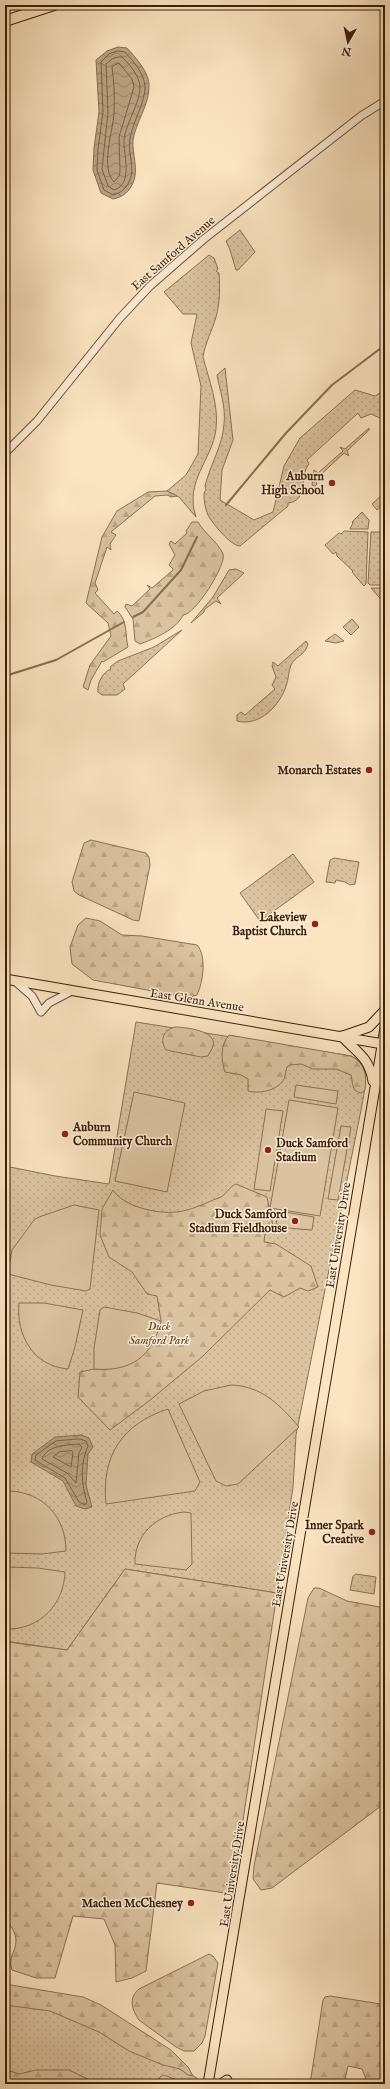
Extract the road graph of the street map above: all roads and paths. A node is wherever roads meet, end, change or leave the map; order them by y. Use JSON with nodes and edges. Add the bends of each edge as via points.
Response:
{"nodes":[{"id":1,"x":54,"y":5,"type":"edge"},
{"id":2,"x":5,"y":22,"type":"edge"},
{"id":3,"x":385,"y":101,"type":"edge"},
{"id":4,"x":5,"y":453,"type":"edge"},
{"id":5,"x":5,"y":979,"type":"edge"},
{"id":6,"x":15,"y":981,"type":"junction"},
{"id":7,"x":72,"y":991,"type":"junction"},
{"id":8,"x":385,"y":1010,"type":"edge"},
{"id":9,"x":385,"y":1028,"type":"edge"},
{"id":10,"x":342,"y":1036,"type":"junction"},
{"id":11,"x":384,"y":1044,"type":"edge"},
{"id":12,"x":385,"y":1071,"type":"edge"},
{"id":13,"x":375,"y":1087,"type":"junction"},
{"id":14,"x":208,"y":2084,"type":"edge"}],
"edges":[{"from":1,"to":2,"type":"highway"},
{"from":3,"to":4,"type":"street","name":"East Samford Avenue","via":[[361,116],[173,265],[120,318],[36,421]]},
{"from":5,"to":6,"type":"main road","name":"East Glenn Avenue"},
{"from":6,"to":7,"type":"main road","name":"East Glenn Avenue"},
{"from":6,"to":7,"type":"street","via":[[32,996],[41,1012],[49,1003]]},
{"from":7,"to":10,"type":"main road","name":"East Glenn Avenue"},
{"from":8,"to":10,"type":"main road","via":[[368,1027]]},
{"from":9,"to":11,"type":"main road","name":"East University Drive"},
{"from":10,"to":11,"type":"main road","name":"East Glenn Avenue"},
{"from":10,"to":13,"type":"main road","via":[[371,1067]]},
{"from":11,"to":13,"type":"main road","name":"East University Drive"},
{"from":12,"to":13,"type":"main road"},
{"from":13,"to":14,"type":"main road","name":"East University Drive"}]}
